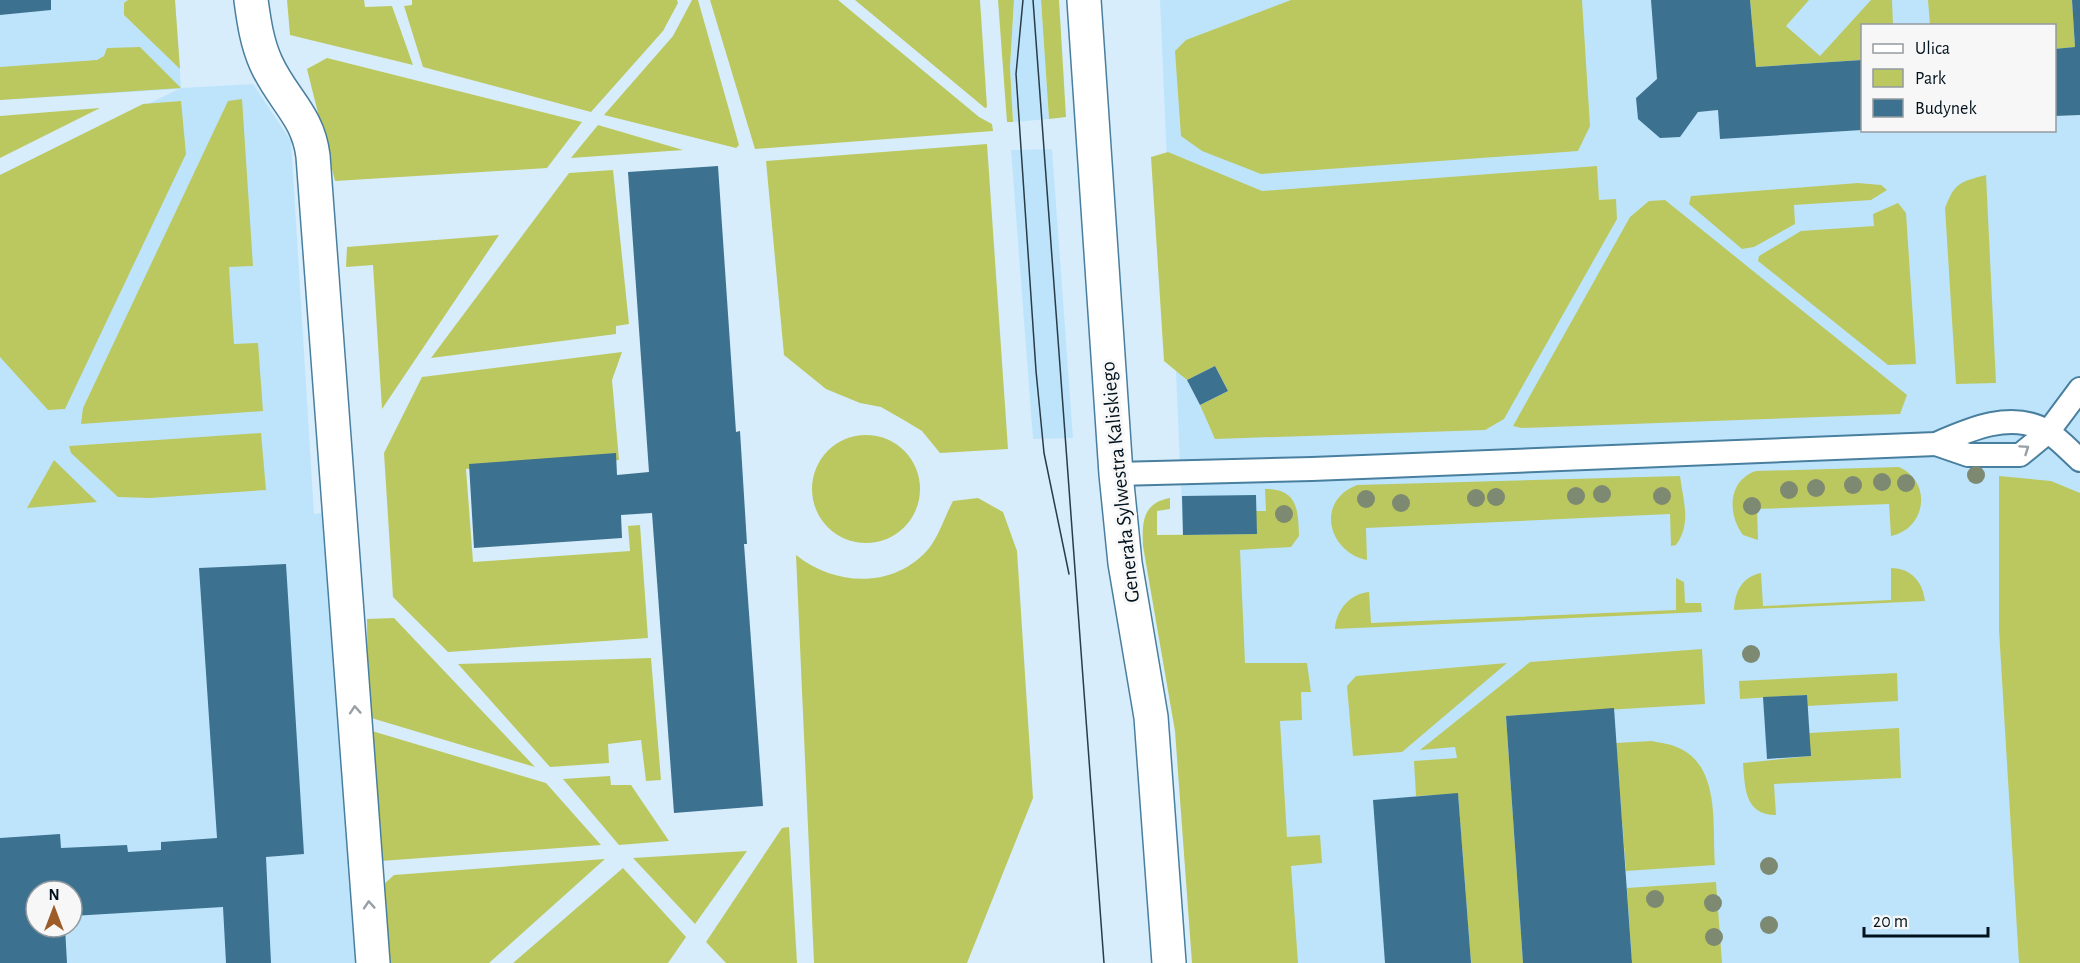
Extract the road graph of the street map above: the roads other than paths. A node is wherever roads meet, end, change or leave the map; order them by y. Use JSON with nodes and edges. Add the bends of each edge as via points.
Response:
{"nodes":[{"id":1,"x":251,"y":0,"type":"edge"},
{"id":2,"x":1084,"y":0,"type":"edge"},
{"id":3,"x":2080,"y":389,"type":"edge"},
{"id":4,"x":2048,"y":432,"type":"junction"},
{"id":5,"x":1936,"y":444,"type":"junction"},
{"id":6,"x":2080,"y":460,"type":"edge"},
{"id":7,"x":1116,"y":474,"type":"junction"},
{"id":8,"x":373,"y":963,"type":"edge"},
{"id":9,"x":1169,"y":963,"type":"edge"}],
"edges":[{"from":8,"to":1,"type":"street","one_way":true,"via":[[311,138],[266,63],[256,34]]},
{"from":2,"to":7,"type":"street","name":"Generała Sylwestra Kaliskiego"},
{"from":3,"to":4,"type":"lane"},
{"from":4,"to":5,"type":"lane","via":[[2024,423],[1976,426]]},
{"from":5,"to":4,"type":"lane","one_way":true,"via":[[1968,455],[2020,455]]},
{"from":4,"to":6,"type":"lane"},
{"from":5,"to":7,"type":"lane"},
{"from":7,"to":9,"type":"street","name":"Generała Sylwestra Kaliskiego","via":[[1125,563],[1152,717]]}]}
